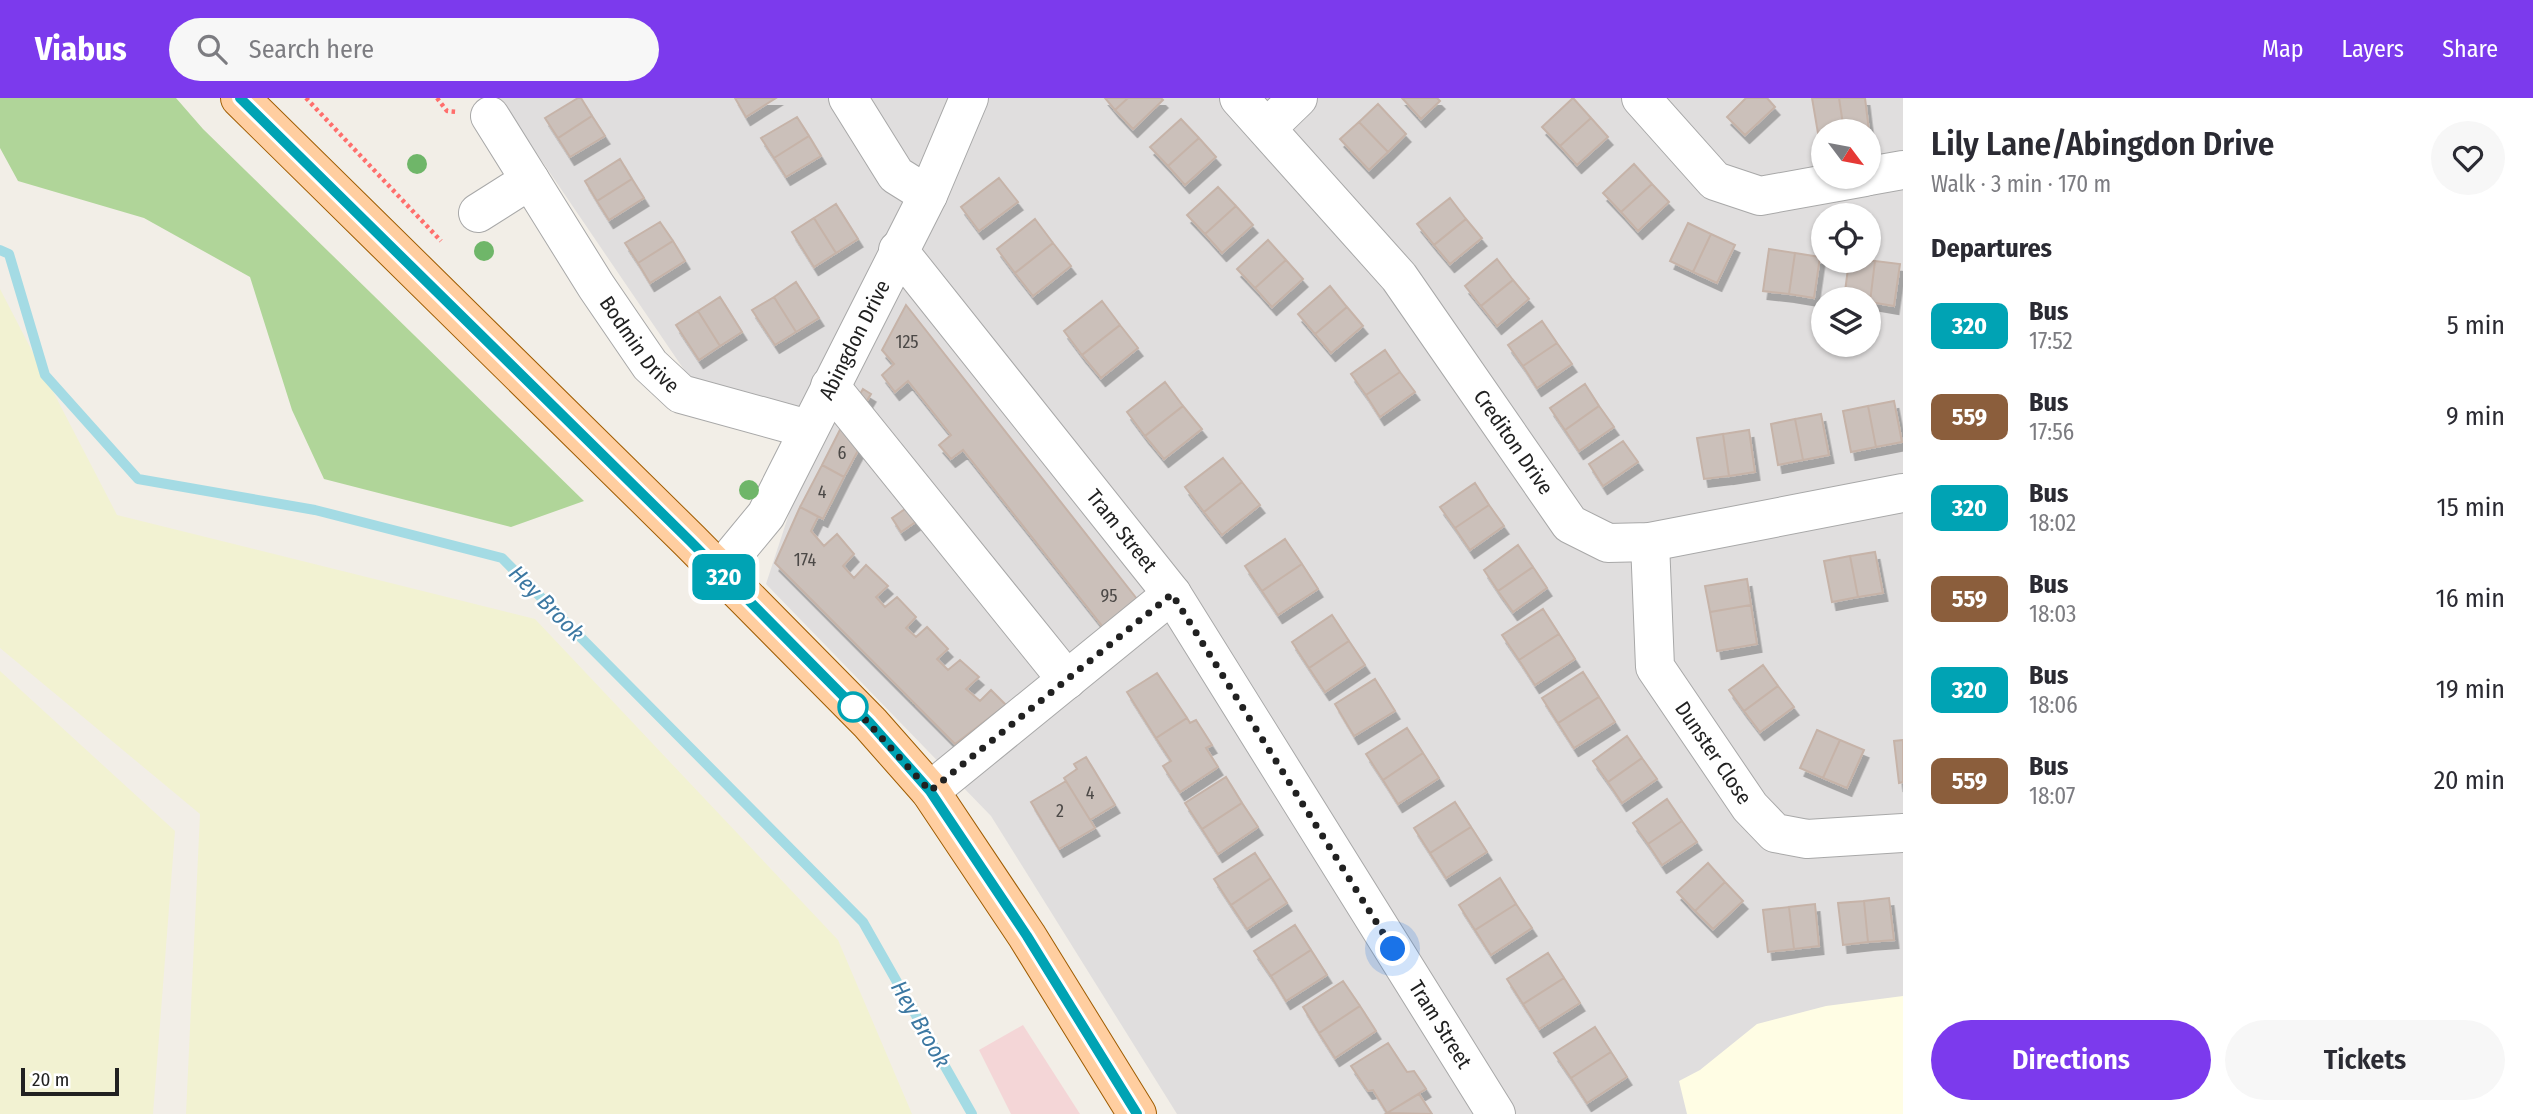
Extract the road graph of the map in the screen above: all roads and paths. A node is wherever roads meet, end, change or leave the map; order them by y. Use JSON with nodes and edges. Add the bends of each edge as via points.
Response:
{"nodes":[{"id":1,"x":240,"y":98,"type":"edge"},
{"id":2,"x":848,"y":98,"type":"edge"},
{"id":3,"x":969,"y":98,"type":"edge"},
{"id":4,"x":1239,"y":98,"type":"edge"},
{"id":5,"x":1298,"y":98,"type":"edge"},
{"id":6,"x":1641,"y":98,"type":"edge"},
{"id":7,"x":490,"y":116,"type":"dead end"},
{"id":8,"x":1267,"y":128,"type":"junction"},
{"id":9,"x":1903,"y":170,"type":"edge"},
{"id":10,"x":1881,"y":174,"type":"edge"},
{"id":11,"x":530,"y":180,"type":"junction"},
{"id":12,"x":1811,"y":186,"type":"edge"},
{"id":13,"x":928,"y":195,"type":"junction"},
{"id":14,"x":478,"y":212,"type":"dead end"},
{"id":15,"x":898,"y":250,"type":"junction"},
{"id":16,"x":830,"y":386,"type":"junction"},
{"id":17,"x":808,"y":429,"type":"junction"},
{"id":18,"x":1903,"y":493,"type":"edge"},
{"id":19,"x":1650,"y":542,"type":"junction"},
{"id":20,"x":719,"y":572,"type":"junction"},
{"id":21,"x":1172,"y":594,"type":"junction"},
{"id":22,"x":1067,"y":680,"type":"junction"},
{"id":23,"x":930,"y":791,"type":"junction"},
{"id":24,"x":1903,"y":833,"type":"edge"},
{"id":25,"x":1137,"y":1114,"type":"edge"},
{"id":26,"x":1496,"y":1114,"type":"edge"}],
"edges":[{"from":1,"to":20,"type":"main road"},
{"from":2,"to":13,"type":"street","via":[[896,175]]},
{"from":3,"to":13,"type":"street","name":"Abingdon Drive"},
{"from":4,"to":8,"type":"street","name":"Crediton Drive"},
{"from":5,"to":8,"type":"street"},
{"from":6,"to":12,"type":"street","via":[[1715,181],[1760,196]]},
{"from":7,"to":11,"type":"street","name":"Bodmin Drive"},
{"from":8,"to":19,"type":"street","name":"Crediton Drive","via":[[1399,277],[1570,524],[1608,543]]},
{"from":9,"to":10,"type":"street"},
{"from":11,"to":14,"type":"street"},
{"from":11,"to":17,"type":"street","name":"Bodmin Drive","via":[[650,365],[681,394]]},
{"from":13,"to":15,"type":"street","name":"Abingdon Drive"},
{"from":15,"to":16,"type":"street","name":"Abingdon Drive"},
{"from":15,"to":21,"type":"street","name":"Tram Street"},
{"from":16,"to":17,"type":"street","name":"Abingdon Drive"},
{"from":16,"to":22,"type":"street"},
{"from":17,"to":20,"type":"street","name":"Abingdon Drive","via":[[766,515]]},
{"from":18,"to":19,"type":"street","name":"Crediton Drive"},
{"from":19,"to":24,"type":"street","name":"Dunster Close","via":[[1655,667],[1750,807],[1775,833],[1807,839]]},
{"from":20,"to":23,"type":"main road","via":[[870,723]]},
{"from":21,"to":22,"type":"street"},
{"from":21,"to":26,"type":"street","name":"Tram Street"},
{"from":22,"to":23,"type":"street"},
{"from":23,"to":25,"type":"main road"}]}
